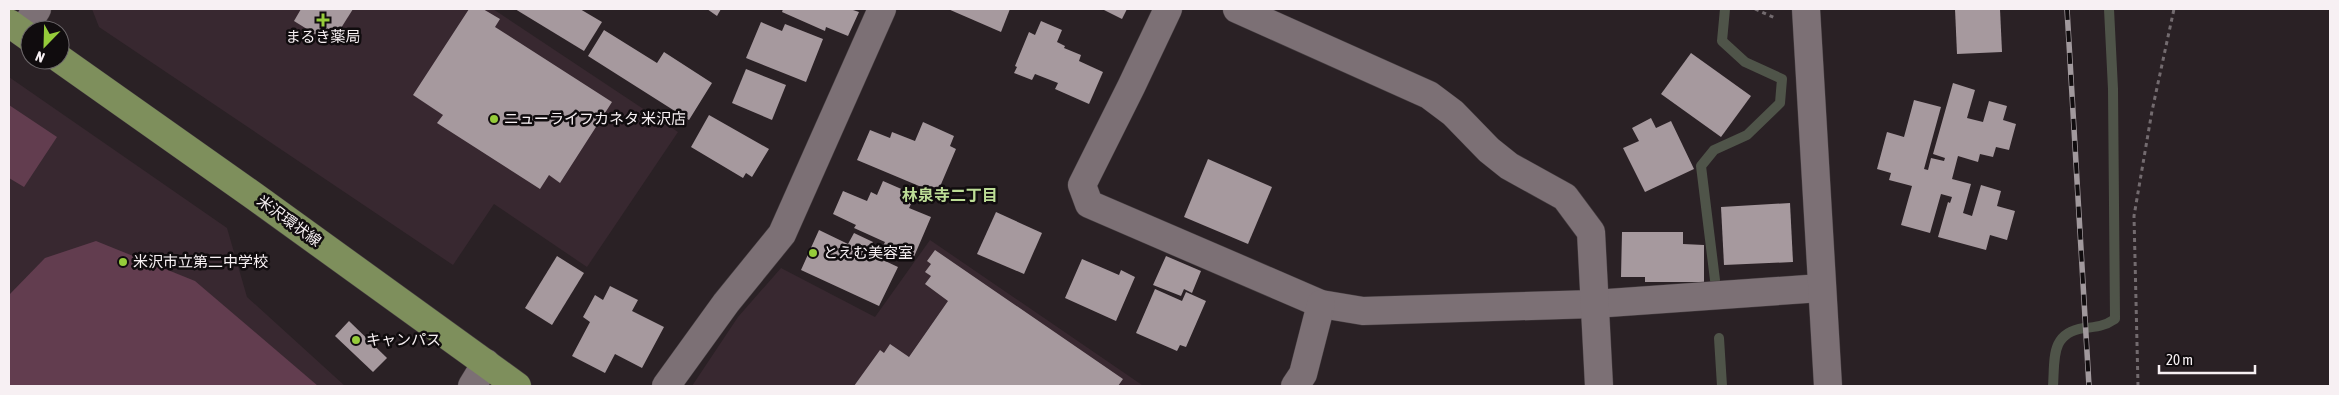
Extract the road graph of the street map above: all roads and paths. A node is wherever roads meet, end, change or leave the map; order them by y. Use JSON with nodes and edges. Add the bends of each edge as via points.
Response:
{"nodes":[{"id":1,"x":37,"y":9,"type":"edge"},
{"id":2,"x":882,"y":9,"type":"edge"},
{"id":3,"x":1168,"y":9,"type":"edge"},
{"id":4,"x":1237,"y":9,"type":"edge"},
{"id":5,"x":1806,"y":9,"type":"edge"},
{"id":6,"x":2174,"y":9,"type":"edge"},
{"id":7,"x":28,"y":20,"type":"edge"},
{"id":8,"x":70,"y":66,"type":"edge"},
{"id":9,"x":1821,"y":288,"type":"junction"},
{"id":10,"x":1321,"y":304,"type":"junction"},
{"id":11,"x":1594,"y":304,"type":"junction"},
{"id":12,"x":486,"y":363,"type":"junction"},
{"id":13,"x":472,"y":386,"type":"edge"},
{"id":14,"x":516,"y":386,"type":"edge"},
{"id":15,"x":666,"y":386,"type":"edge"},
{"id":16,"x":1295,"y":386,"type":"edge"},
{"id":17,"x":1600,"y":386,"type":"edge"},
{"id":18,"x":1828,"y":386,"type":"edge"},
{"id":19,"x":2138,"y":386,"type":"edge"}],
"edges":[{"from":1,"to":7,"type":"street"},
{"from":2,"to":15,"type":"street","via":[[782,234],[726,303]]},
{"from":3,"to":10,"type":"street","via":[[1082,184],[1089,204]]},
{"from":4,"to":11,"type":"street","via":[[1429,95],[1509,166],[1565,197],[1591,232]]},
{"from":5,"to":9,"type":"street"},
{"from":6,"to":19,"type":"path","via":[[2134,216]]},
{"from":8,"to":12,"type":"main road","name":"米沢環状線"},
{"from":9,"to":11,"type":"street"},
{"from":9,"to":18,"type":"street"},
{"from":10,"to":11,"type":"street","via":[[1363,311]]},
{"from":10,"to":16,"type":"street","via":[[1303,374]]},
{"from":11,"to":17,"type":"street"},
{"from":12,"to":13,"type":"street"},
{"from":12,"to":14,"type":"main road","name":"米沢環状線"}]}
